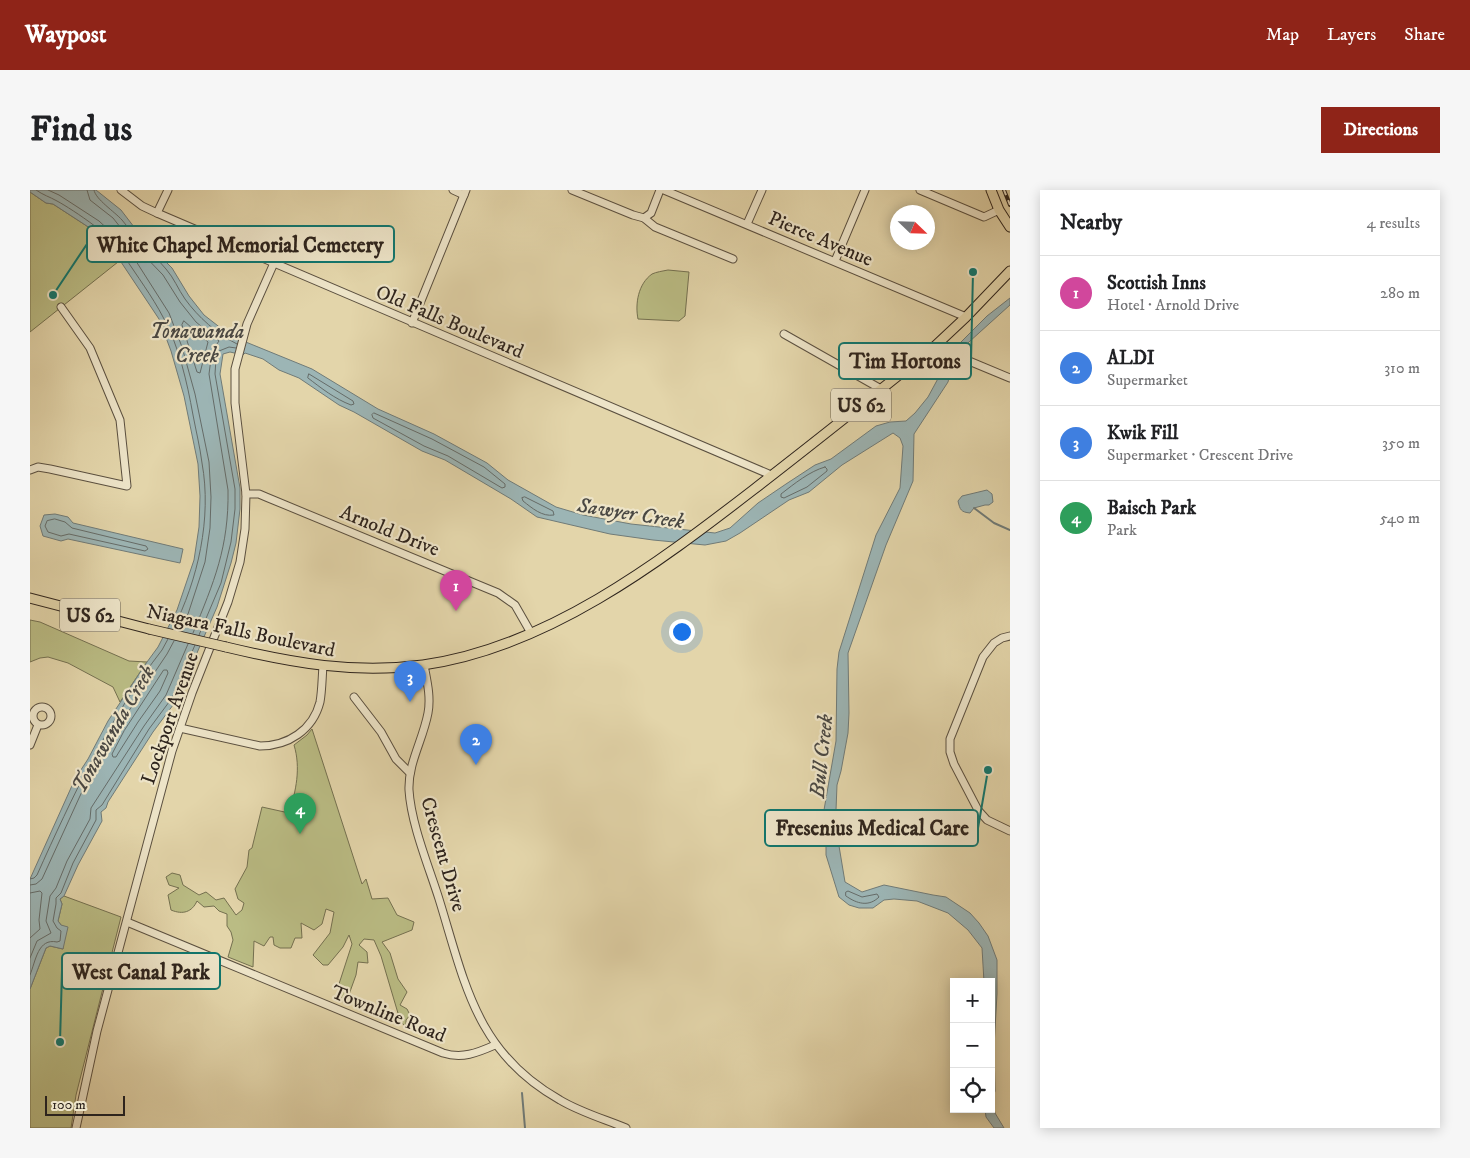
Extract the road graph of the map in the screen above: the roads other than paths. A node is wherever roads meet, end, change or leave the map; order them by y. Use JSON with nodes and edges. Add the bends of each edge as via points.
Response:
{"nodes":[{"id":1,"x":120,"y":190,"type":"edge"},
{"id":2,"x":168,"y":190,"type":"edge"},
{"id":3,"x":453,"y":190,"type":"edge"},
{"id":4,"x":572,"y":190,"type":"edge"},
{"id":5,"x":662,"y":190,"type":"edge"},
{"id":6,"x":762,"y":190,"type":"edge"},
{"id":7,"x":864,"y":190,"type":"edge"},
{"id":8,"x":920,"y":190,"type":"edge"},
{"id":9,"x":991,"y":190,"type":"edge"},
{"id":10,"x":465,"y":192,"type":"edge"},
{"id":11,"x":999,"y":210,"type":"junction"},
{"id":12,"x":157,"y":213,"type":"junction"},
{"id":13,"x":644,"y":218,"type":"junction"},
{"id":14,"x":747,"y":224,"type":"junction"},
{"id":15,"x":1010,"y":227,"type":"edge"},
{"id":16,"x":732,"y":259,"type":"dead end"},
{"id":17,"x":835,"y":262,"type":"junction"},
{"id":18,"x":274,"y":263,"type":"junction"},
{"id":19,"x":1010,"y":271,"type":"edge"},
{"id":20,"x":61,"y":306,"type":"dead end"},
{"id":21,"x":966,"y":317,"type":"junction"},
{"id":22,"x":412,"y":323,"type":"junction"},
{"id":23,"x":784,"y":334,"type":"dead end"},
{"id":24,"x":969,"y":362,"type":"dead end"},
{"id":25,"x":1010,"y":378,"type":"edge"},
{"id":26,"x":881,"y":389,"type":"junction"},
{"id":27,"x":30,"y":470,"type":"edge"},
{"id":28,"x":771,"y":476,"type":"junction"},
{"id":29,"x":246,"y":494,"type":"junction"},
{"id":30,"x":30,"y":598,"type":"edge"},
{"id":31,"x":531,"y":633,"type":"junction"},
{"id":32,"x":1010,"y":636,"type":"edge"},
{"id":33,"x":424,"y":665,"type":"junction"},
{"id":34,"x":323,"y":666,"type":"junction"},
{"id":35,"x":354,"y":696,"type":"dead end"},
{"id":36,"x":38,"y":725,"type":"dead end"},
{"id":37,"x":180,"y":728,"type":"junction"},
{"id":38,"x":30,"y":745,"type":"edge"},
{"id":39,"x":410,"y":773,"type":"junction"},
{"id":40,"x":1010,"y":832,"type":"edge"},
{"id":41,"x":127,"y":922,"type":"junction"},
{"id":42,"x":495,"y":1045,"type":"junction"},
{"id":43,"x":76,"y":1128,"type":"edge"},
{"id":44,"x":626,"y":1128,"type":"edge"}],
"edges":[{"from":1,"to":12,"type":"street","name":"Old Falls Boulevard"},
{"from":2,"to":12,"type":"street"},
{"from":3,"to":10,"type":"street"},
{"from":4,"to":13,"type":"street"},
{"from":5,"to":13,"type":"street","via":[[651,213]]},
{"from":5,"to":14,"type":"street","name":"Pierce Avenue"},
{"from":6,"to":14,"type":"street"},
{"from":7,"to":17,"type":"street"},
{"from":8,"to":11,"type":"street","via":[[984,217]]},
{"from":9,"to":11,"type":"main road"},
{"from":10,"to":22,"type":"street"},
{"from":11,"to":15,"type":"main road"},
{"from":12,"to":18,"type":"street","name":"Old Falls Boulevard"},
{"from":13,"to":16,"type":"street","via":[[655,227]]},
{"from":14,"to":17,"type":"street","name":"Pierce Avenue"},
{"from":17,"to":21,"type":"street","name":"Pierce Avenue"},
{"from":18,"to":22,"type":"street","name":"Old Falls Boulevard"},
{"from":18,"to":29,"type":"street","name":"Lockport Avenue","via":[[242,337],[234,377]]},
{"from":19,"to":21,"type":"main road","name":"Niagara Falls Boulevard","number":"US 62"},
{"from":20,"to":27,"type":"street","via":[[90,348],[120,420],[126,486],[38,467]]},
{"from":21,"to":26,"type":"main road","name":"Niagara Falls Boulevard","number":"US 62"},
{"from":22,"to":28,"type":"street","name":"Old Falls Boulevard"},
{"from":23,"to":26,"type":"street"},
{"from":24,"to":25,"type":"street"},
{"from":26,"to":28,"type":"main road","name":"Niagara Falls Boulevard","number":"US 62"},
{"from":28,"to":31,"type":"main road","name":"Niagara Falls Boulevard","number":"US 62","via":[[679,545],[604,594]]},
{"from":29,"to":31,"type":"street","name":"Arnold Drive","via":[[266,496],[498,593],[515,604]]},
{"from":29,"to":37,"type":"street","name":"Lockport Avenue","via":[[244,539],[235,581]]},
{"from":30,"to":34,"type":"main road","name":"Niagara Falls Boulevard","number":"US 62","bridge":true,"via":[[289,662]]},
{"from":31,"to":33,"type":"main road","name":"Niagara Falls Boulevard","number":"US 62","via":[[480,652]]},
{"from":32,"to":40,"type":"street","via":[[1002,638],[983,656],[950,739],[954,764],[982,816]]},
{"from":33,"to":34,"type":"main road","name":"Niagara Falls Boulevard","number":"US 62"},
{"from":33,"to":39,"type":"street","name":"Crescent Drive","via":[[429,707]]},
{"from":34,"to":37,"type":"street","via":[[316,714],[290,740],[260,746]]},
{"from":35,"to":39,"type":"street"},
{"from":36,"to":38,"type":"street"},
{"from":37,"to":41,"type":"street","name":"Lockport Avenue"},
{"from":39,"to":42,"type":"street","name":"Crescent Drive","via":[[412,810],[459,965],[472,1003]]},
{"from":41,"to":42,"type":"street","name":"Townline Road","via":[[443,1053],[469,1055]]},
{"from":41,"to":43,"type":"street","name":"Lockport Avenue","via":[[97,1031]]},
{"from":42,"to":44,"type":"street","via":[[521,1072],[551,1095]]}]}
